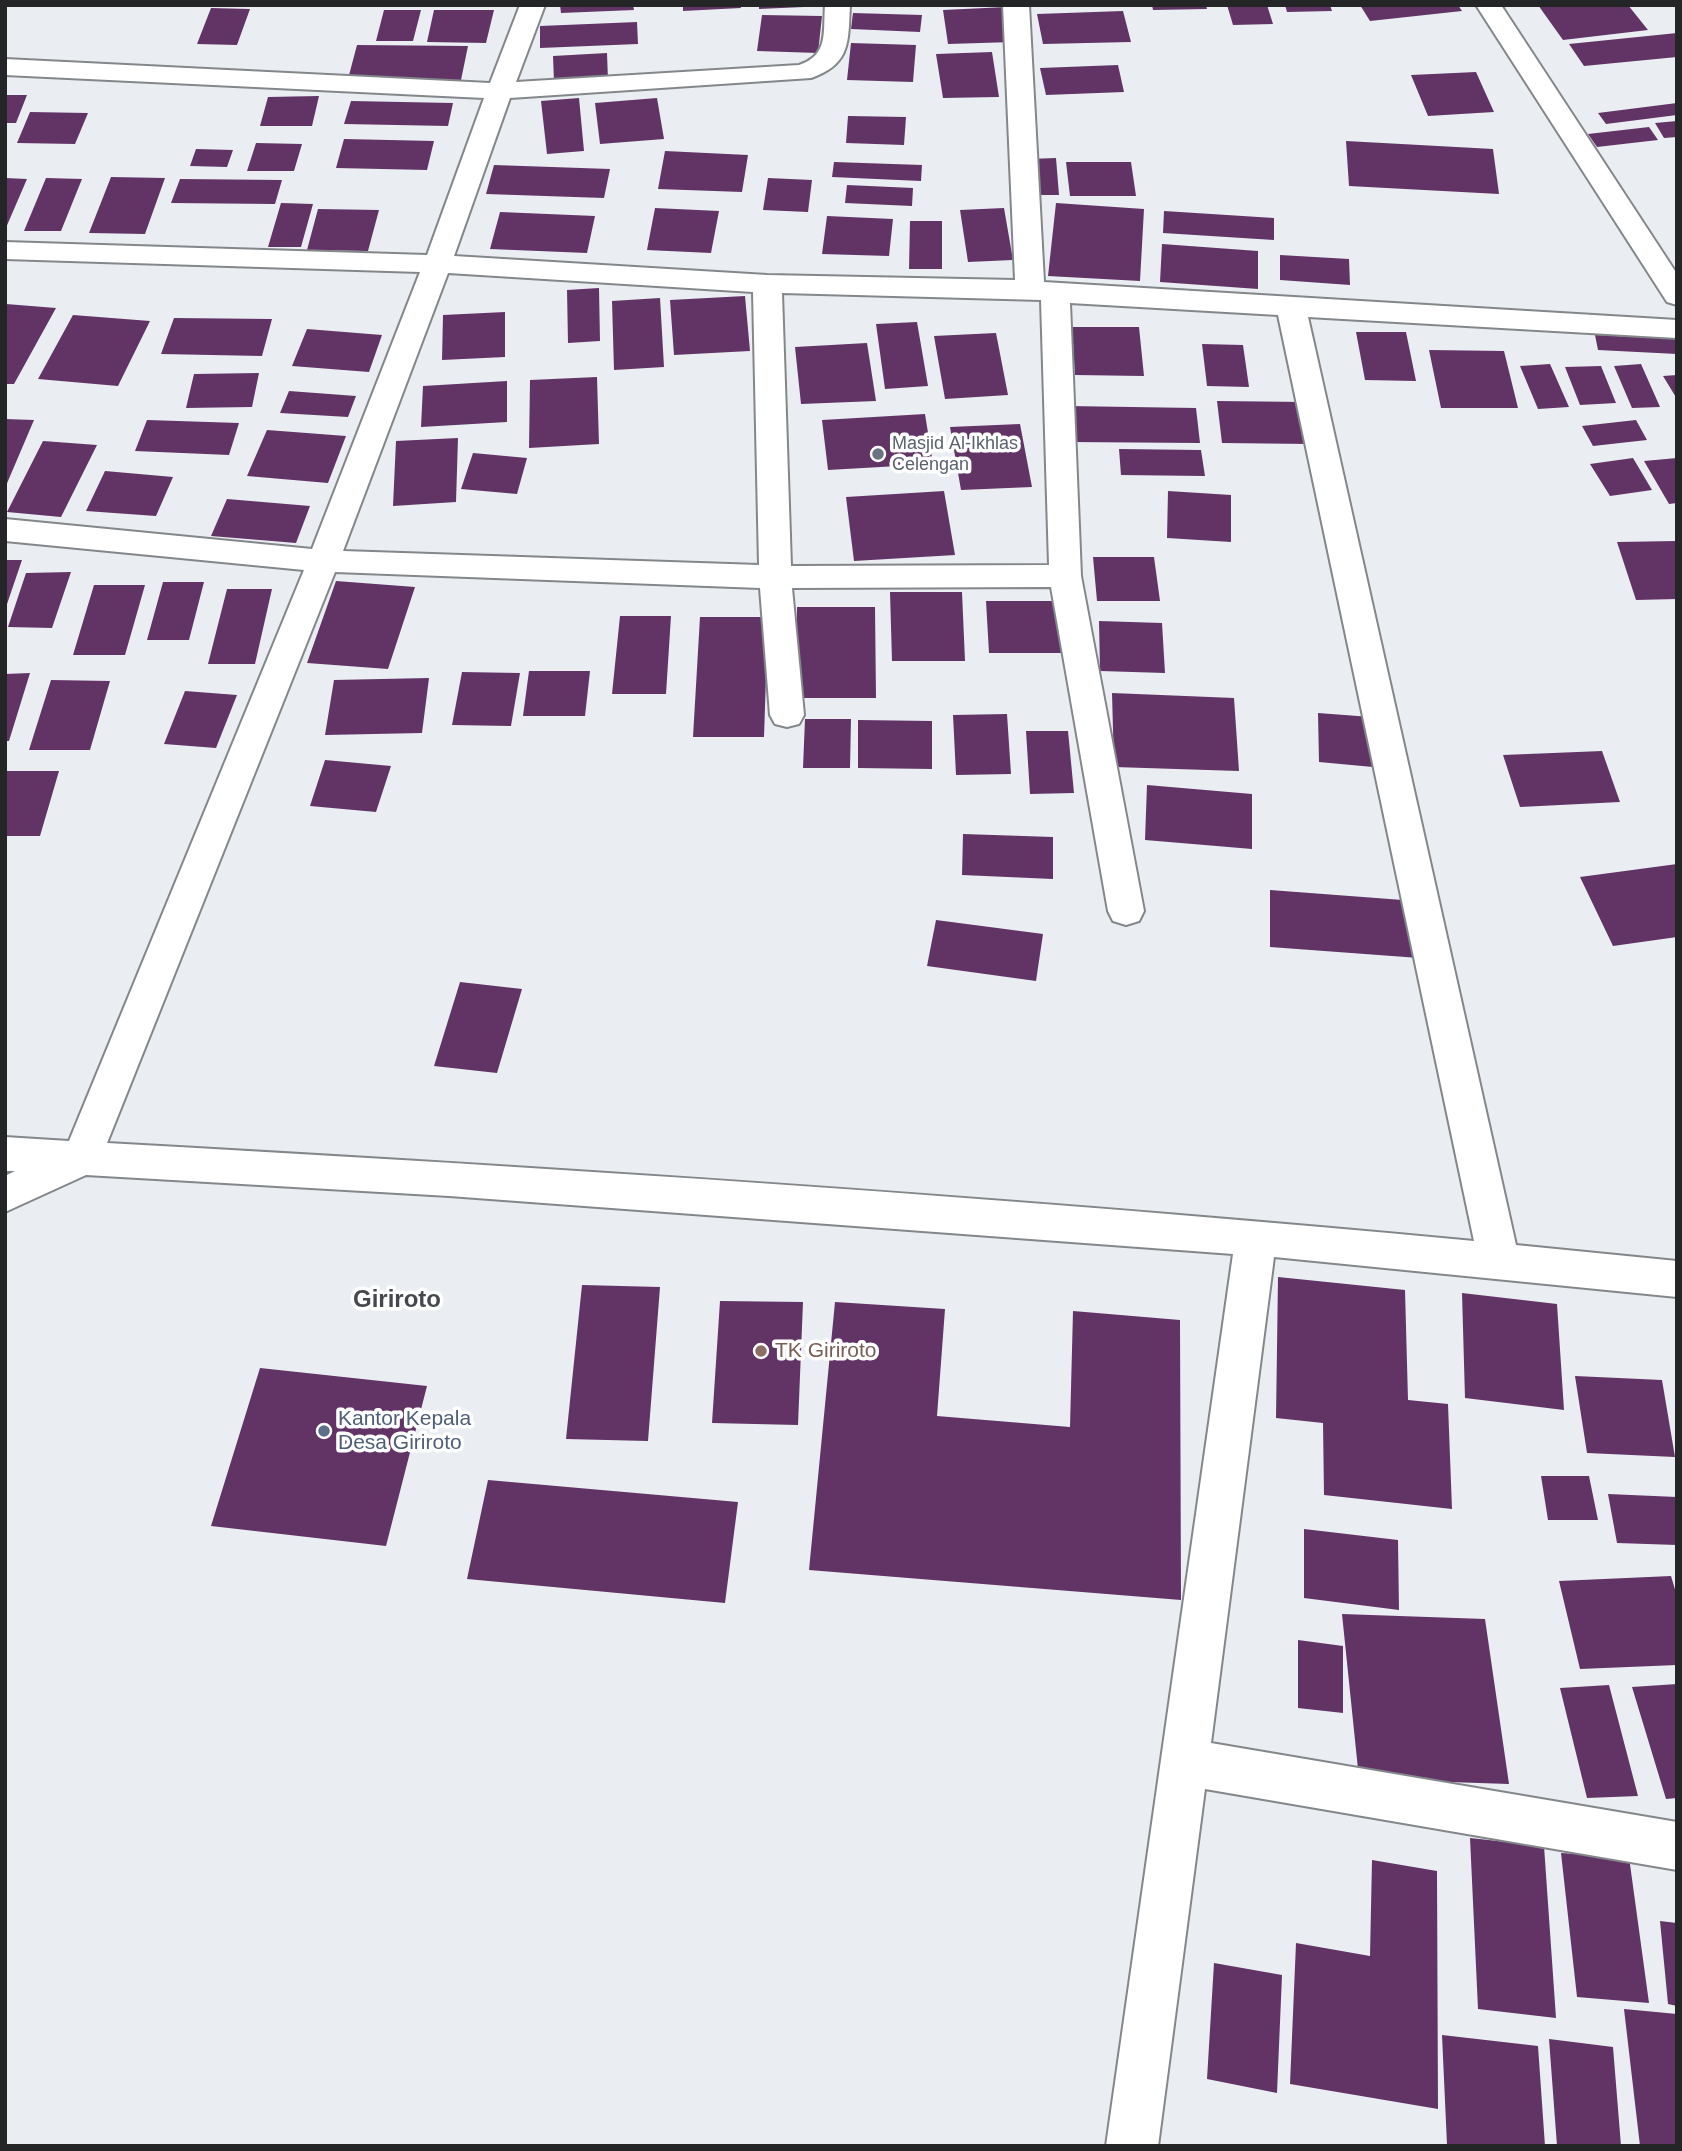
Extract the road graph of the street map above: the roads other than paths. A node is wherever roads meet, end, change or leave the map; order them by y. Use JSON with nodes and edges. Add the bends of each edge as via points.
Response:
{"nodes":[{"id":1,"x":533,"y":5,"type":"edge"},
{"id":2,"x":838,"y":5,"type":"edge"},
{"id":3,"x":1016,"y":5,"type":"edge"},
{"id":4,"x":1488,"y":5,"type":"edge"},
{"id":5,"x":5,"y":67,"type":"edge"},
{"id":6,"x":499,"y":91,"type":"junction"},
{"id":7,"x":5,"y":250,"type":"edge"},
{"id":8,"x":439,"y":264,"type":"junction"},
{"id":9,"x":767,"y":284,"type":"junction"},
{"id":10,"x":1043,"y":291,"type":"junction"},
{"id":11,"x":1677,"y":296,"type":"edge"},
{"id":12,"x":1291,"y":307,"type":"junction"},
{"id":13,"x":1677,"y":329,"type":"edge"},
{"id":14,"x":5,"y":530,"type":"edge"},
{"id":15,"x":324,"y":561,"type":"junction"},
{"id":16,"x":1065,"y":576,"type":"junction"},
{"id":17,"x":775,"y":577,"type":"junction"},
{"id":18,"x":787,"y":715,"type":"dead end"},
{"id":19,"x":1126,"y":911,"type":"dead end"},
{"id":20,"x":5,"y":1154,"type":"edge"},
{"id":21,"x":81,"y":1159,"type":"junction"},
{"id":22,"x":5,"y":1195,"type":"edge"},
{"id":23,"x":1256,"y":1238,"type":"junction"},
{"id":24,"x":1499,"y":1262,"type":"junction"},
{"id":25,"x":1677,"y":1279,"type":"edge"},
{"id":26,"x":1185,"y":1762,"type":"junction"},
{"id":27,"x":1677,"y":1846,"type":"edge"},
{"id":28,"x":1132,"y":2146,"type":"edge"}],
"edges":[{"from":1,"to":6,"type":"street"},
{"from":2,"to":6,"type":"street","via":[[833,57],[822,68],[802,74]]},
{"from":3,"to":10,"type":"street"},
{"from":4,"to":11,"type":"street"},
{"from":5,"to":6,"type":"street"},
{"from":6,"to":8,"type":"street"},
{"from":7,"to":8,"type":"street"},
{"from":8,"to":9,"type":"street"},
{"from":8,"to":15,"type":"street"},
{"from":9,"to":10,"type":"street"},
{"from":9,"to":17,"type":"street"},
{"from":10,"to":12,"type":"street"},
{"from":10,"to":16,"type":"street"},
{"from":12,"to":13,"type":"street"},
{"from":12,"to":24,"type":"street"},
{"from":14,"to":15,"type":"street"},
{"from":15,"to":17,"type":"street"},
{"from":15,"to":21,"type":"street"},
{"from":16,"to":17,"type":"street"},
{"from":16,"to":19,"type":"street"},
{"from":17,"to":18,"type":"street"},
{"from":20,"to":21,"type":"street"},
{"from":21,"to":22,"type":"street"},
{"from":21,"to":23,"type":"street","via":[[463,1180]]},
{"from":23,"to":24,"type":"street"},
{"from":23,"to":26,"type":"street"},
{"from":24,"to":25,"type":"street"},
{"from":26,"to":27,"type":"street"},
{"from":26,"to":28,"type":"street"}]}
